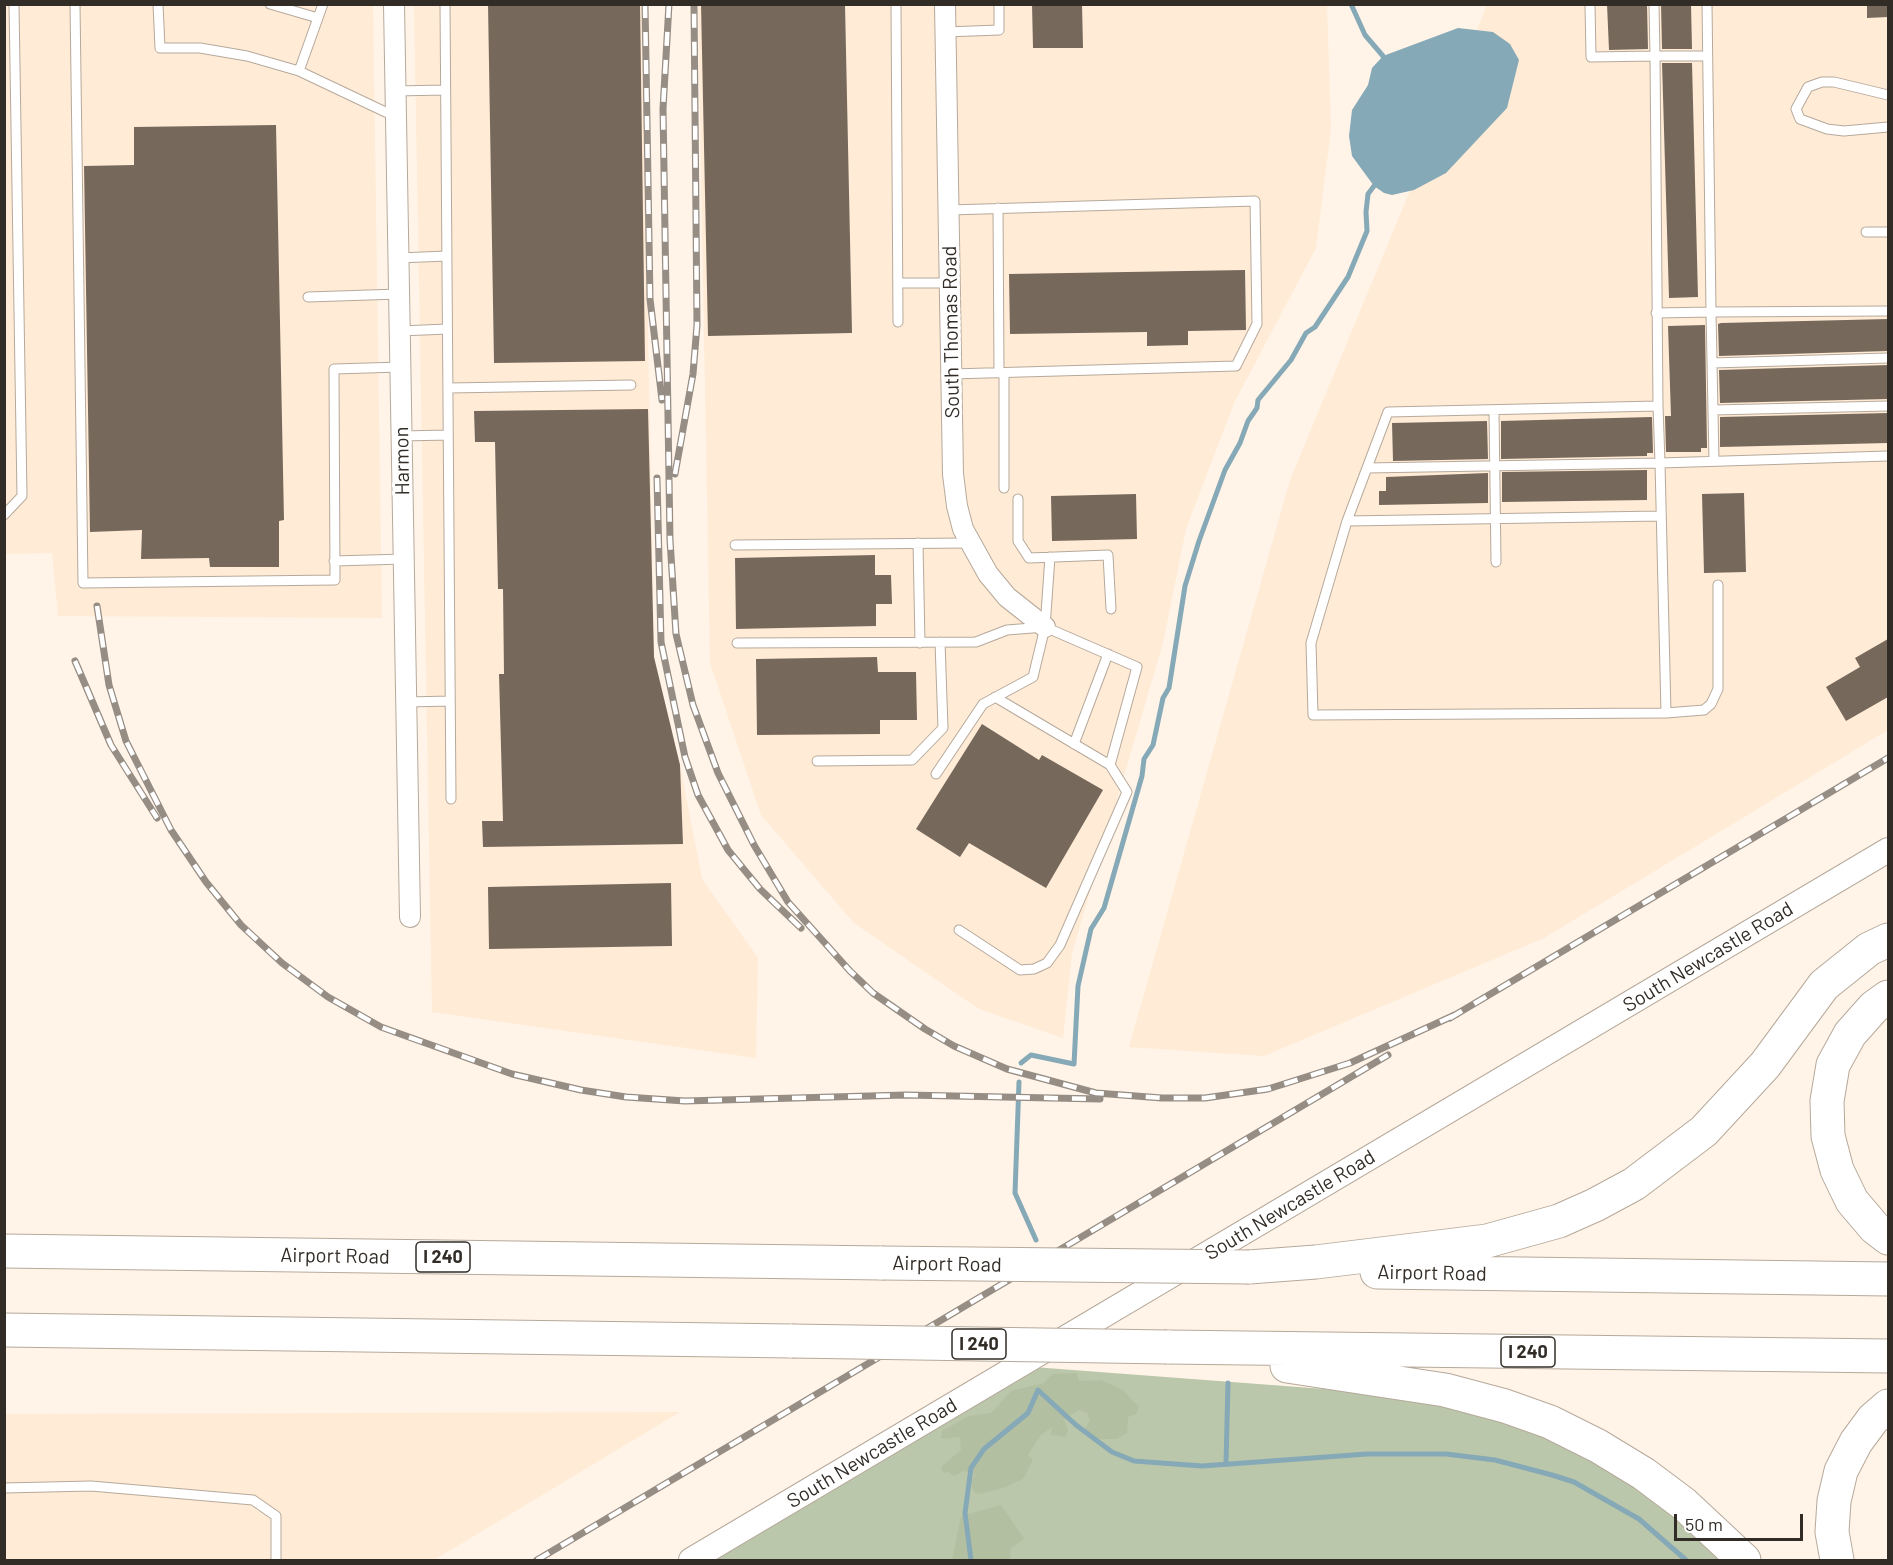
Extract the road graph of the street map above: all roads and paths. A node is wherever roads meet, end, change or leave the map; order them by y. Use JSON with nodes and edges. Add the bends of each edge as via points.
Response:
{"nodes":[{"id":1,"x":14,"y":4,"type":"edge"},
{"id":2,"x":75,"y":4,"type":"edge"},
{"id":3,"x":158,"y":4,"type":"edge"},
{"id":4,"x":270,"y":4,"type":"edge"},
{"id":5,"x":323,"y":4,"type":"edge"},
{"id":6,"x":394,"y":4,"type":"edge"},
{"id":7,"x":445,"y":4,"type":"edge"},
{"id":8,"x":896,"y":4,"type":"edge"},
{"id":9,"x":945,"y":4,"type":"edge"},
{"id":10,"x":999,"y":4,"type":"edge"},
{"id":11,"x":1590,"y":4,"type":"edge"},
{"id":12,"x":1654,"y":4,"type":"edge"},
{"id":13,"x":1707,"y":4,"type":"edge"},
{"id":14,"x":318,"y":18,"type":"junction"},
{"id":15,"x":945,"y":32,"type":"junction"},
{"id":16,"x":1655,"y":56,"type":"junction"},
{"id":17,"x":1707,"y":56,"type":"junction"},
{"id":18,"x":299,"y":71,"type":"junction"},
{"id":19,"x":445,"y":90,"type":"junction"},
{"id":20,"x":395,"y":91,"type":"junction"},
{"id":21,"x":1888,"y":95,"type":"edge"},
{"id":22,"x":396,"y":117,"type":"junction"},
{"id":23,"x":1888,"y":127,"type":"edge"},
{"id":24,"x":998,"y":208,"type":"junction"},
{"id":25,"x":949,"y":210,"type":"junction"},
{"id":26,"x":1866,"y":232,"type":"dead end"},
{"id":27,"x":1888,"y":232,"type":"edge"},
{"id":28,"x":447,"y":256,"type":"junction"},
{"id":29,"x":398,"y":258,"type":"junction"},
{"id":30,"x":898,"y":283,"type":"junction"},
{"id":31,"x":950,"y":283,"type":"junction"},
{"id":32,"x":399,"y":294,"type":"junction"},
{"id":33,"x":308,"y":297,"type":"dead end"},
{"id":34,"x":1888,"y":311,"type":"edge"},
{"id":35,"x":1711,"y":312,"type":"junction"},
{"id":36,"x":1656,"y":313,"type":"junction"},
{"id":37,"x":898,"y":322,"type":"dead end"},
{"id":38,"x":447,"y":329,"type":"junction"},
{"id":39,"x":400,"y":331,"type":"junction"},
{"id":40,"x":1888,"y":358,"type":"edge"},
{"id":41,"x":1712,"y":363,"type":"junction"},
{"id":42,"x":400,"y":367,"type":"junction"},
{"id":43,"x":1002,"y":373,"type":"junction"},
{"id":44,"x":951,"y":374,"type":"junction"},
{"id":45,"x":631,"y":386,"type":"dead end"},
{"id":46,"x":448,"y":388,"type":"junction"},
{"id":47,"x":1658,"y":406,"type":"junction"},
{"id":48,"x":1888,"y":406,"type":"edge"},
{"id":49,"x":1494,"y":410,"type":"junction"},
{"id":50,"x":1713,"y":410,"type":"junction"},
{"id":51,"x":448,"y":435,"type":"junction"},
{"id":52,"x":402,"y":436,"type":"junction"},
{"id":53,"x":1888,"y":456,"type":"edge"},
{"id":54,"x":1714,"y":461,"type":"junction"},
{"id":55,"x":1660,"y":463,"type":"junction"},
{"id":56,"x":1494,"y":465,"type":"junction"},
{"id":57,"x":1367,"y":468,"type":"junction"},
{"id":58,"x":1004,"y":488,"type":"dead end"},
{"id":59,"x":1018,"y":499,"type":"dead end"},
{"id":60,"x":4,"y":515,"type":"edge"},
{"id":61,"x":1661,"y":516,"type":"junction"},
{"id":62,"x":1496,"y":519,"type":"junction"},
{"id":63,"x":1347,"y":521,"type":"junction"},
{"id":64,"x":918,"y":543,"type":"junction"},
{"id":65,"x":969,"y":543,"type":"junction"},
{"id":66,"x":735,"y":545,"type":"dead end"},
{"id":67,"x":1050,"y":557,"type":"junction"},
{"id":68,"x":404,"y":559,"type":"junction"},
{"id":69,"x":334,"y":561,"type":"junction"},
{"id":70,"x":1496,"y":562,"type":"dead end"},
{"id":71,"x":1718,"y":585,"type":"dead end"},
{"id":72,"x":1112,"y":609,"type":"dead end"},
{"id":73,"x":1045,"y":627,"type":"junction"},
{"id":74,"x":920,"y":642,"type":"junction"},
{"id":75,"x":940,"y":642,"type":"junction"},
{"id":76,"x":737,"y":643,"type":"dead end"},
{"id":77,"x":1108,"y":654,"type":"junction"},
{"id":78,"x":995,"y":697,"type":"junction"},
{"id":79,"x":450,"y":701,"type":"junction"},
{"id":80,"x":407,"y":702,"type":"junction"},
{"id":81,"x":1666,"y":712,"type":"junction"},
{"id":82,"x":1074,"y":744,"type":"junction"},
{"id":83,"x":817,"y":761,"type":"dead end"},
{"id":84,"x":1110,"y":765,"type":"junction"},
{"id":85,"x":936,"y":774,"type":"dead end"},
{"id":86,"x":452,"y":799,"type":"dead end"},
{"id":87,"x":1888,"y":850,"type":"edge"},
{"id":88,"x":410,"y":917,"type":"dead end"},
{"id":89,"x":958,"y":930,"type":"dead end"},
{"id":90,"x":1888,"y":940,"type":"edge"},
{"id":91,"x":1888,"y":997,"type":"edge"},
{"id":92,"x":1888,"y":1238,"type":"edge"},
{"id":93,"x":4,"y":1251,"type":"edge"},
{"id":94,"x":1312,"y":1266,"type":"junction"},
{"id":95,"x":1888,"y":1279,"type":"edge"},
{"id":96,"x":4,"y":1330,"type":"edge"},
{"id":97,"x":1167,"y":1347,"type":"junction"},
{"id":98,"x":1888,"y":1356,"type":"edge"},
{"id":99,"x":1888,"y":1406,"type":"edge"},
{"id":100,"x":4,"y":1488,"type":"edge"},
{"id":101,"x":276,"y":1560,"type":"edge"},
{"id":102,"x":691,"y":1560,"type":"edge"},
{"id":103,"x":1744,"y":1560,"type":"edge"},
{"id":104,"x":1837,"y":1560,"type":"edge"}],
"edges":[{"from":1,"to":60,"type":"lane","via":[[22,496]]},
{"from":2,"to":69,"type":"lane","via":[[82,583],[335,580]]},
{"from":3,"to":18,"type":"lane","via":[[160,48],[200,48]]},
{"from":4,"to":14,"type":"lane"},
{"from":5,"to":14,"type":"lane"},
{"from":6,"to":20,"type":"street","name":"Harmon"},
{"from":7,"to":19,"type":"lane"},
{"from":8,"to":30,"type":"lane"},
{"from":9,"to":15,"type":"street","name":"South Thomas Road"},
{"from":10,"to":15,"type":"lane","via":[[999,30]]},
{"from":11,"to":16,"type":"lane","via":[[1591,57]]},
{"from":12,"to":16,"type":"lane"},
{"from":13,"to":17,"type":"lane"},
{"from":14,"to":18,"type":"lane"},
{"from":15,"to":25,"type":"street","name":"South Thomas Road"},
{"from":16,"to":17,"type":"lane"},
{"from":16,"to":36,"type":"lane"},
{"from":17,"to":35,"type":"lane"},
{"from":18,"to":22,"type":"lane"},
{"from":19,"to":20,"type":"lane"},
{"from":19,"to":28,"type":"lane"},
{"from":20,"to":22,"type":"street","name":"Harmon"},
{"from":21,"to":23,"type":"lane","via":[[1822,82],[1808,87],[1796,109],[1800,119],[1827,129]]},
{"from":22,"to":29,"type":"street","name":"Harmon"},
{"from":24,"to":25,"type":"lane"},
{"from":24,"to":43,"type":"lane"},
{"from":24,"to":43,"type":"lane","via":[[1255,201],[1257,324],[1236,366]]},
{"from":25,"to":31,"type":"street","name":"South Thomas Road"},
{"from":26,"to":27,"type":"lane"},
{"from":28,"to":29,"type":"lane"},
{"from":28,"to":38,"type":"lane"},
{"from":29,"to":32,"type":"street","name":"Harmon"},
{"from":30,"to":31,"type":"lane"},
{"from":30,"to":37,"type":"lane"},
{"from":31,"to":44,"type":"street","name":"South Thomas Road"},
{"from":32,"to":33,"type":"lane"},
{"from":32,"to":39,"type":"street","name":"Harmon"},
{"from":34,"to":35,"type":"lane"},
{"from":35,"to":36,"type":"lane"},
{"from":35,"to":41,"type":"lane"},
{"from":36,"to":47,"type":"lane"},
{"from":38,"to":39,"type":"lane"},
{"from":38,"to":46,"type":"lane"},
{"from":39,"to":42,"type":"street","name":"Harmon"},
{"from":40,"to":41,"type":"lane"},
{"from":41,"to":50,"type":"lane"},
{"from":42,"to":52,"type":"street","name":"Harmon"},
{"from":42,"to":69,"type":"lane","via":[[334,369]]},
{"from":43,"to":44,"type":"lane"},
{"from":43,"to":58,"type":"lane"},
{"from":44,"to":65,"type":"street","name":"South Thomas Road","via":[[953,474],[957,506]]},
{"from":45,"to":46,"type":"lane"},
{"from":46,"to":51,"type":"lane"},
{"from":47,"to":49,"type":"lane"},
{"from":47,"to":55,"type":"lane"},
{"from":48,"to":50,"type":"lane"},
{"from":49,"to":56,"type":"lane"},
{"from":49,"to":57,"type":"lane","via":[[1388,412]]},
{"from":50,"to":54,"type":"lane"},
{"from":51,"to":52,"type":"lane"},
{"from":51,"to":79,"type":"lane"},
{"from":52,"to":68,"type":"street","name":"Harmon"},
{"from":53,"to":54,"type":"lane"},
{"from":54,"to":55,"type":"lane"},
{"from":55,"to":56,"type":"lane"},
{"from":55,"to":61,"type":"lane"},
{"from":56,"to":57,"type":"lane"},
{"from":56,"to":62,"type":"lane"},
{"from":57,"to":63,"type":"lane"},
{"from":59,"to":67,"type":"lane","via":[[1018,541],[1029,558]]},
{"from":61,"to":62,"type":"lane"},
{"from":61,"to":81,"type":"lane"},
{"from":62,"to":63,"type":"lane"},
{"from":62,"to":70,"type":"lane"},
{"from":63,"to":81,"type":"lane","via":[[1311,643],[1313,715]]},
{"from":64,"to":65,"type":"lane"},
{"from":64,"to":66,"type":"lane"},
{"from":64,"to":74,"type":"lane"},
{"from":65,"to":73,"type":"street","name":"South Thomas Road","via":[[1007,597]]},
{"from":67,"to":72,"type":"lane","via":[[1108,555]]},
{"from":67,"to":73,"type":"lane"},
{"from":68,"to":69,"type":"lane"},
{"from":68,"to":80,"type":"street","name":"Harmon"},
{"from":71,"to":81,"type":"lane","via":[[1718,689],[1704,710]]},
{"from":73,"to":75,"type":"lane","via":[[1008,630],[976,642]]},
{"from":73,"to":77,"type":"lane"},
{"from":73,"to":78,"type":"lane","via":[[1033,677]]},
{"from":74,"to":75,"type":"lane"},
{"from":74,"to":76,"type":"lane"},
{"from":75,"to":83,"type":"lane","via":[[943,728],[912,760]]},
{"from":77,"to":82,"type":"lane"},
{"from":77,"to":84,"type":"lane","via":[[1137,667]]},
{"from":78,"to":82,"type":"lane"},
{"from":78,"to":85,"type":"lane","via":[[983,704]]},
{"from":79,"to":80,"type":"lane"},
{"from":79,"to":86,"type":"lane"},
{"from":80,"to":88,"type":"street","name":"Harmon"},
{"from":82,"to":84,"type":"lane"},
{"from":84,"to":89,"type":"lane","via":[[1127,792],[1060,945],[1047,963],[1020,970]]},
{"from":87,"to":102,"type":"street","name":"South Newcastle Road"},
{"from":90,"to":94,"type":"highway","via":[[1869,949],[1824,985],[1735,1101],[1680,1151],[1634,1184],[1558,1221],[1510,1236]]},
{"from":91,"to":92,"type":"highway","via":[[1850,1034],[1833,1065],[1827,1101],[1828,1136],[1837,1170],[1852,1201]]},
{"from":93,"to":94,"type":"highway","name":"Airport Road","number":"I 240","bridge":true},
{"from":94,"to":95,"type":"highway","name":"Airport Road","number":"I 240"},
{"from":96,"to":97,"type":"highway","number":"I 240","bridge":true},
{"from":97,"to":98,"type":"highway","number":"I 240"},
{"from":97,"to":103,"type":"highway","via":[[1445,1390],[1550,1422],[1644,1474],[1684,1504]]},
{"from":99,"to":104,"type":"highway","via":[[1867,1427],[1841,1471],[1832,1532]]},
{"from":100,"to":101,"type":"lane","via":[[91,1486],[253,1500],[276,1516]]}]}
